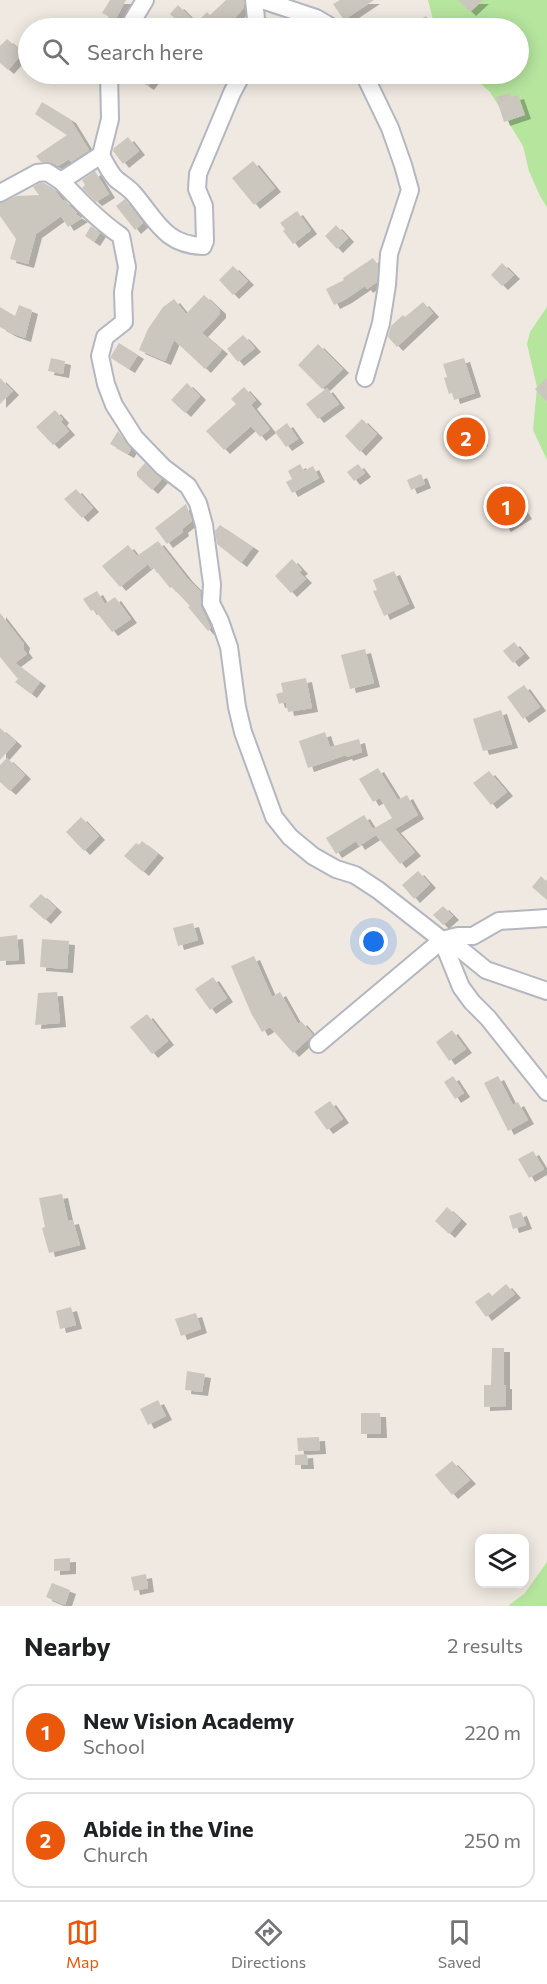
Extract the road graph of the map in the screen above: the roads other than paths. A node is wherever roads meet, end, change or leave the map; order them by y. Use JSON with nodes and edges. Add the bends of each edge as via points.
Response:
{"nodes":[{"id":1,"x":145,"y":0,"type":"edge"},
{"id":2,"x":254,"y":0,"type":"edge"},
{"id":3,"x":262,"y":0,"type":"edge"},
{"id":4,"x":134,"y":18,"type":"edge"},
{"id":5,"x":256,"y":18,"type":"edge"},
{"id":6,"x":316,"y":18,"type":"edge"},
{"id":7,"x":109,"y":84,"type":"edge"},
{"id":8,"x":237,"y":84,"type":"edge"},
{"id":9,"x":369,"y":84,"type":"edge"},
{"id":10,"x":101,"y":155,"type":"junction"},
{"id":11,"x":61,"y":181,"type":"junction"},
{"id":12,"x":0,"y":193,"type":"edge"},
{"id":13,"x":365,"y":378,"type":"dead end"},
{"id":14,"x":547,"y":918,"type":"edge"},
{"id":15,"x":445,"y":940,"type":"junction"},
{"id":16,"x":547,"y":991,"type":"edge"},
{"id":17,"x":318,"y":1044,"type":"dead end"},
{"id":18,"x":547,"y":1092,"type":"edge"}],
"edges":[{"from":1,"to":4,"type":"street"},
{"from":2,"to":5,"type":"street"},
{"from":3,"to":6,"type":"street"},
{"from":7,"to":10,"type":"street","via":[[110,119]]},
{"from":8,"to":10,"type":"street","via":[[198,174],[197,189],[204,206],[203,246],[186,246],[161,230],[131,191],[114,177]]},
{"from":9,"to":13,"type":"street","via":[[390,128],[410,190],[389,254],[381,323]]},
{"from":10,"to":11,"type":"street"},
{"from":11,"to":12,"type":"street","via":[[47,172],[37,173]]},
{"from":11,"to":15,"type":"street","via":[[103,224],[121,236],[127,267],[124,322],[105,337],[100,356],[106,384],[135,438],[188,486],[198,503],[212,584],[211,603],[229,646],[243,732],[274,817],[313,856],[355,875]]},
{"from":14,"to":15,"type":"street","via":[[499,921],[473,936]]},
{"from":15,"to":16,"type":"street","via":[[486,970]]},
{"from":15,"to":17,"type":"street"},
{"from":15,"to":18,"type":"street","via":[[461,987]]}]}
